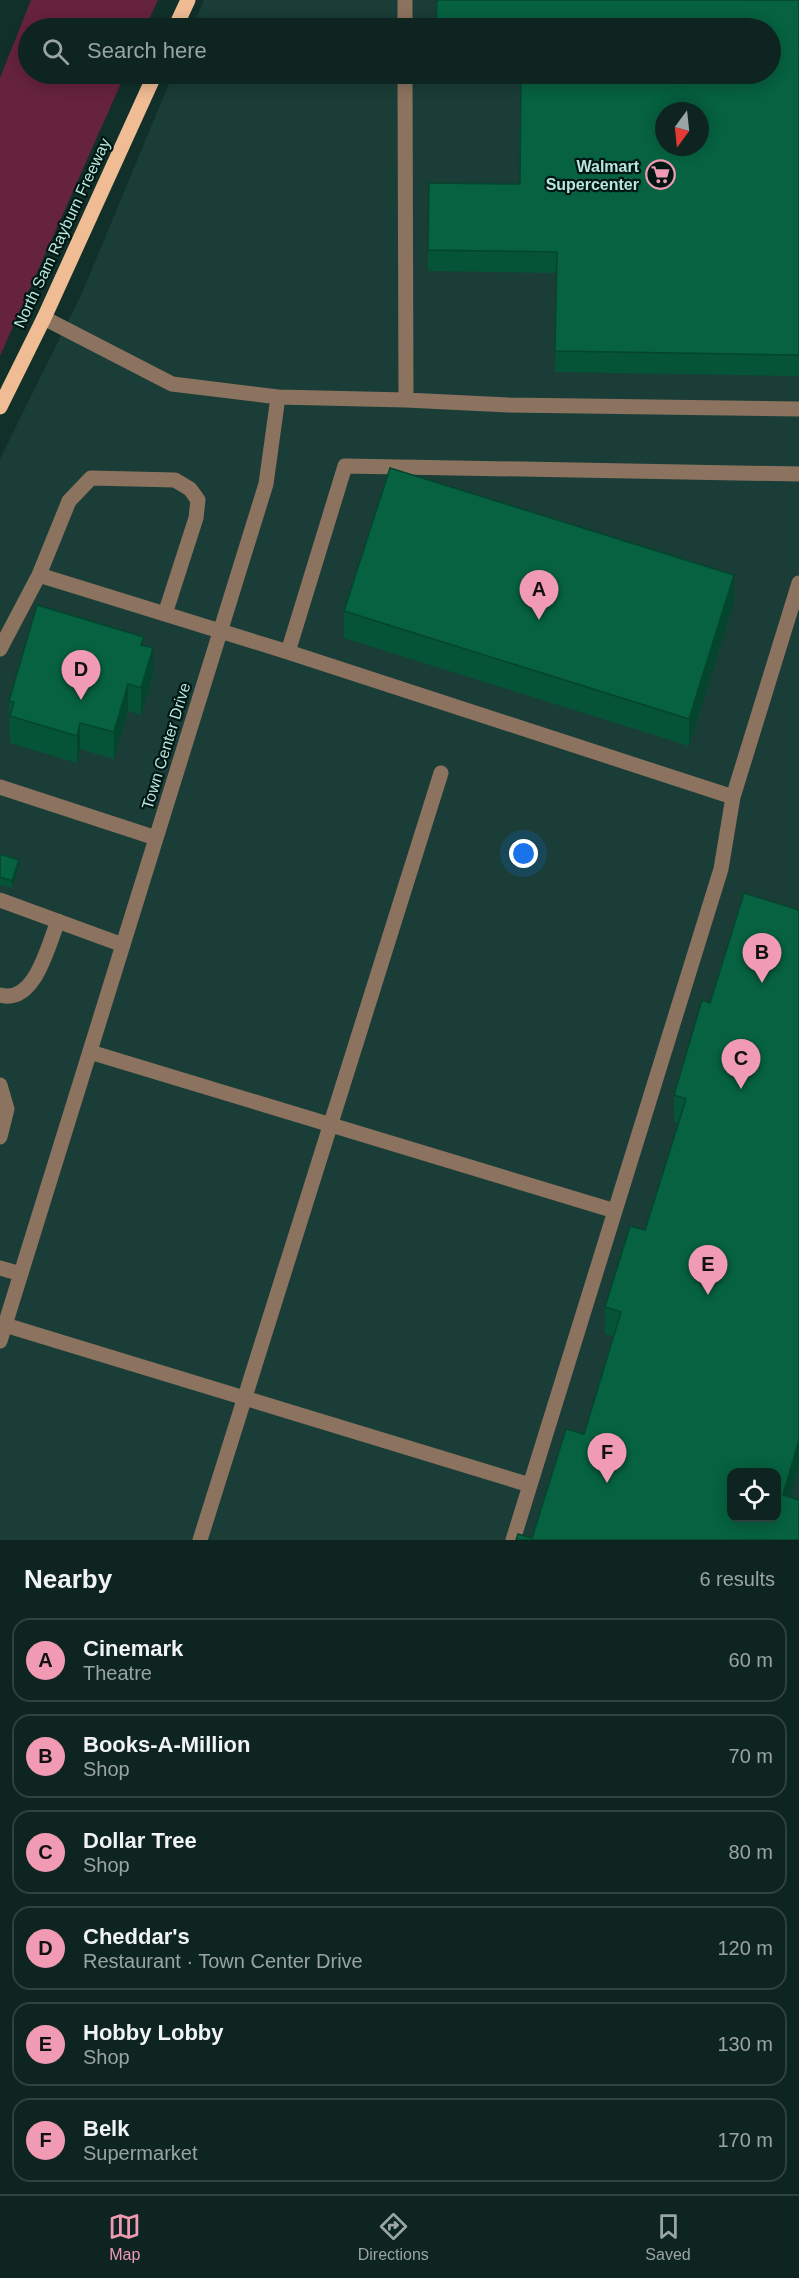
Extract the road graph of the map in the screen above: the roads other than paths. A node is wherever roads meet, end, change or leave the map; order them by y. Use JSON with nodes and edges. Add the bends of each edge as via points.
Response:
{"nodes":[{"id":1,"x":188,"y":0,"type":"edge"},
{"id":2,"x":405,"y":0,"type":"edge"},
{"id":3,"x":180,"y":18,"type":"edge"},
{"id":4,"x":405,"y":18,"type":"edge"},
{"id":5,"x":150,"y":84,"type":"edge"},
{"id":6,"x":405,"y":84,"type":"edge"},
{"id":7,"x":44,"y":318,"type":"junction"},
{"id":8,"x":278,"y":397,"type":"junction"},
{"id":9,"x":406,"y":400,"type":"junction"},
{"id":10,"x":0,"y":406,"type":"edge"},
{"id":11,"x":799,"y":409,"type":"edge"},
{"id":12,"x":799,"y":474,"type":"edge"},
{"id":13,"x":39,"y":575,"type":"junction"},
{"id":14,"x":799,"y":583,"type":"edge"},
{"id":15,"x":165,"y":614,"type":"junction"},
{"id":16,"x":220,"y":631,"type":"junction"},
{"id":17,"x":0,"y":649,"type":"edge"},
{"id":18,"x":288,"y":652,"type":"junction"},
{"id":19,"x":441,"y":773,"type":"dead end"},
{"id":20,"x":0,"y":787,"type":"edge"},
{"id":21,"x":733,"y":797,"type":"junction"},
{"id":22,"x":156,"y":838,"type":"junction"},
{"id":23,"x":0,"y":900,"type":"edge"},
{"id":24,"x":58,"y":921,"type":"junction"},
{"id":25,"x":123,"y":945,"type":"junction"},
{"id":26,"x":0,"y":995,"type":"edge"},
{"id":27,"x":90,"y":1052,"type":"junction"},
{"id":28,"x":0,"y":1086,"type":"edge"},
{"id":29,"x":330,"y":1125,"type":"junction"},
{"id":30,"x":0,"y":1137,"type":"edge"},
{"id":31,"x":615,"y":1211,"type":"junction"},
{"id":32,"x":0,"y":1268,"type":"edge"},
{"id":33,"x":21,"y":1274,"type":"junction"},
{"id":34,"x":5,"y":1325,"type":"junction"},
{"id":35,"x":0,"y":1341,"type":"edge"},
{"id":36,"x":245,"y":1399,"type":"junction"},
{"id":37,"x":530,"y":1485,"type":"junction"},
{"id":38,"x":200,"y":1540,"type":"edge"},
{"id":39,"x":513,"y":1540,"type":"edge"}],
"edges":[{"from":1,"to":3,"type":"main road"},
{"from":2,"to":4,"type":"street"},
{"from":5,"to":7,"type":"main road","name":"North Sam Rayburn Freeway"},
{"from":6,"to":9,"type":"street"},
{"from":7,"to":8,"type":"street","via":[[172,384]]},
{"from":7,"to":10,"type":"main road","name":"North Sam Rayburn Freeway"},
{"from":8,"to":9,"type":"street"},
{"from":8,"to":16,"type":"street","name":"Town Center Drive","via":[[266,484]]},
{"from":9,"to":11,"type":"street"},
{"from":12,"to":18,"type":"street","via":[[345,466]]},
{"from":13,"to":15,"type":"street"},
{"from":13,"to":15,"type":"street","via":[[69,501],[91,478],[175,480],[190,489],[198,500],[196,518]]},
{"from":13,"to":17,"type":"street"},
{"from":14,"to":21,"type":"street"},
{"from":15,"to":16,"type":"street"},
{"from":16,"to":18,"type":"street"},
{"from":16,"to":22,"type":"street","name":"Town Center Drive"},
{"from":18,"to":21,"type":"street"},
{"from":19,"to":29,"type":"street"},
{"from":20,"to":22,"type":"street"},
{"from":21,"to":31,"type":"street","via":[[721,870]]},
{"from":22,"to":25,"type":"street","name":"Town Center Drive"},
{"from":23,"to":24,"type":"street"},
{"from":24,"to":25,"type":"street"},
{"from":24,"to":26,"type":"street","via":[[37,976],[25,992]]},
{"from":25,"to":27,"type":"street","name":"Town Center Drive"},
{"from":27,"to":29,"type":"street"},
{"from":27,"to":33,"type":"street","name":"Town Center Drive"},
{"from":28,"to":30,"type":"street","via":[[7,1109]]},
{"from":29,"to":31,"type":"street"},
{"from":29,"to":36,"type":"street"},
{"from":31,"to":37,"type":"street"},
{"from":32,"to":33,"type":"street"},
{"from":33,"to":34,"type":"street","name":"Town Center Drive"},
{"from":34,"to":35,"type":"street","name":"Town Center Drive"},
{"from":34,"to":36,"type":"street"},
{"from":36,"to":37,"type":"street"},
{"from":36,"to":38,"type":"street"},
{"from":37,"to":39,"type":"street"}]}
